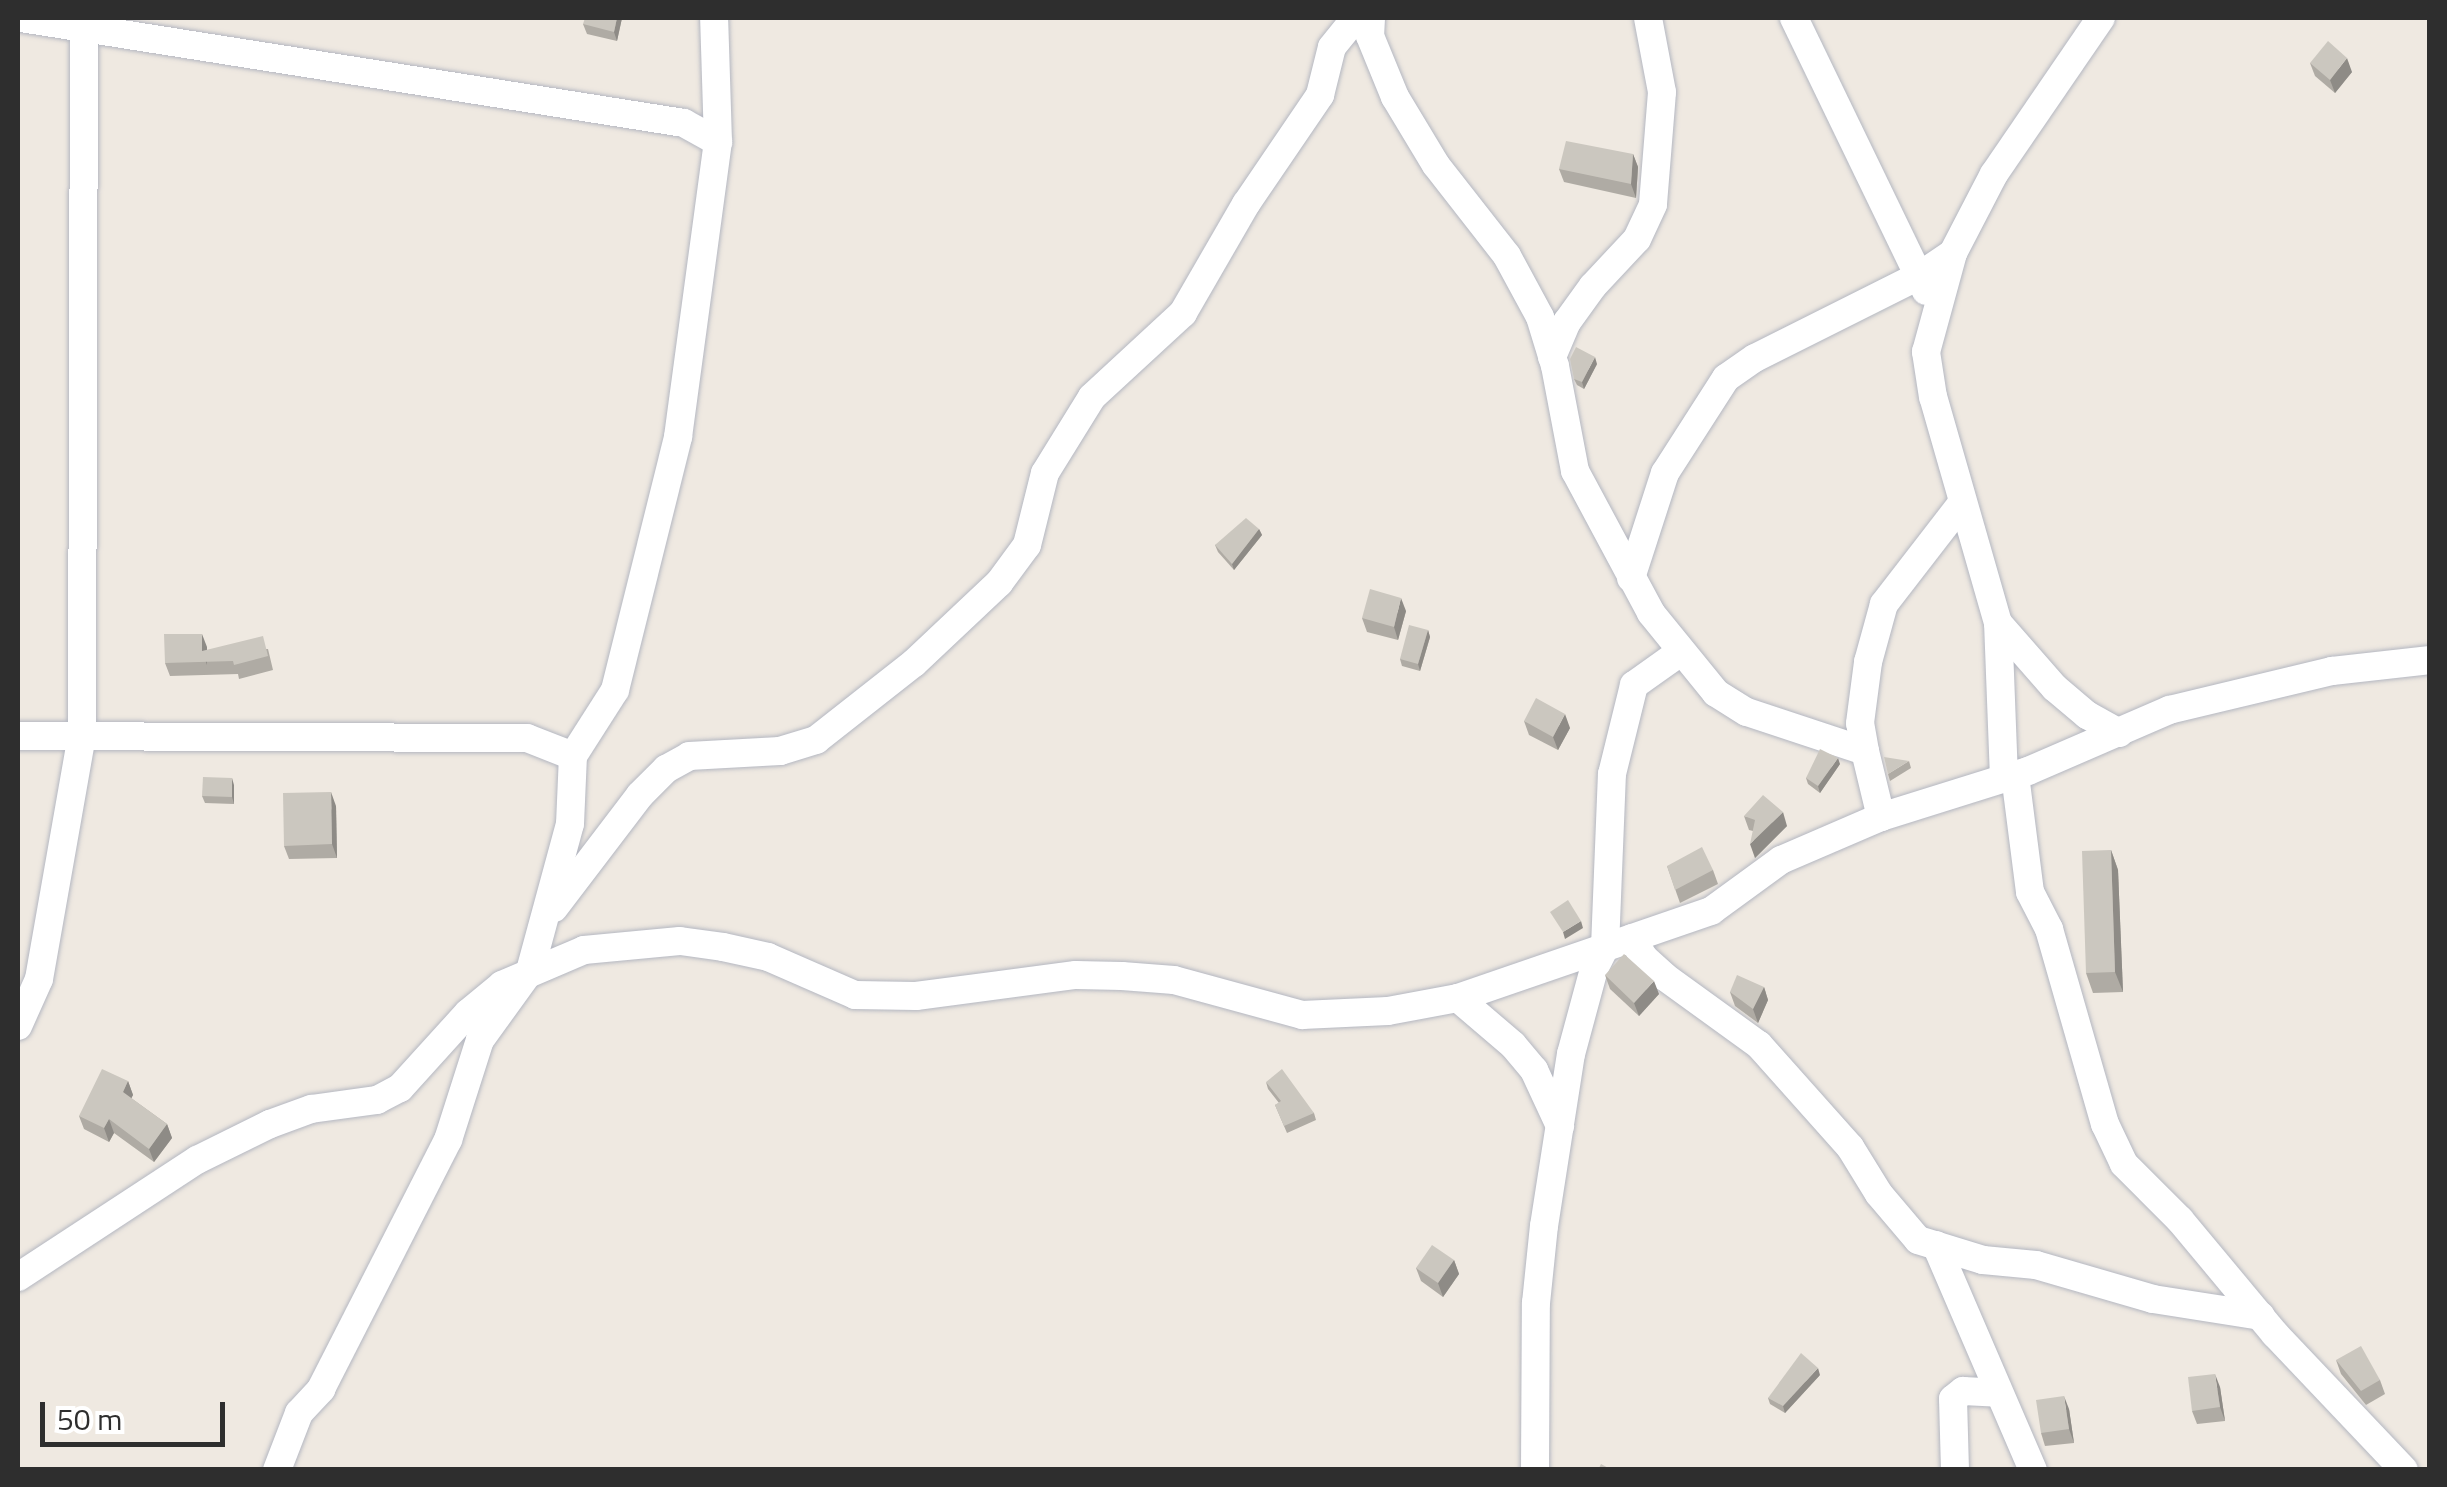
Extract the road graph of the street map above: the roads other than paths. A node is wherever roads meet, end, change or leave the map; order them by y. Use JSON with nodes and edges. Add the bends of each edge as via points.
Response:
{"nodes":[{"id":1,"x":20,"y":18,"type":"edge"},
{"id":2,"x":714,"y":18,"type":"edge"},
{"id":3,"x":1648,"y":18,"type":"edge"},
{"id":4,"x":1794,"y":18,"type":"edge"},
{"id":5,"x":2100,"y":18,"type":"edge"},
{"id":6,"x":1371,"y":19,"type":"edge"},
{"id":7,"x":84,"y":23,"type":"edge"},
{"id":8,"x":718,"y":142,"type":"junction"},
{"id":9,"x":1953,"y":254,"type":"junction"},
{"id":10,"x":1920,"y":276,"type":"junction"},
{"id":11,"x":1935,"y":310,"type":"junction"},
{"id":12,"x":1552,"y":356,"type":"junction"},
{"id":13,"x":1962,"y":503,"type":"junction"},
{"id":14,"x":1631,"y":578,"type":"junction"},
{"id":15,"x":1998,"y":623,"type":"junction"},
{"id":16,"x":1679,"y":654,"type":"junction"},
{"id":17,"x":2430,"y":660,"type":"edge"},
{"id":18,"x":2119,"y":733,"type":"junction"},
{"id":19,"x":18,"y":736,"type":"edge"},
{"id":20,"x":82,"y":736,"type":"junction"},
{"id":21,"x":1865,"y":751,"type":"junction"},
{"id":22,"x":573,"y":756,"type":"junction"},
{"id":23,"x":2010,"y":777,"type":"junction"},
{"id":24,"x":1880,"y":817,"type":"junction"},
{"id":25,"x":542,"y":930,"type":"junction"},
{"id":26,"x":1632,"y":938,"type":"junction"},
{"id":27,"x":1605,"y":947,"type":"junction"},
{"id":28,"x":530,"y":972,"type":"junction"},
{"id":29,"x":1458,"y":998,"type":"junction"},
{"id":30,"x":18,"y":1026,"type":"edge"},
{"id":31,"x":1560,"y":1126,"type":"junction"},
{"id":32,"x":1936,"y":1246,"type":"junction"},
{"id":33,"x":18,"y":1277,"type":"edge"},
{"id":34,"x":2261,"y":1316,"type":"junction"},
{"id":35,"x":1998,"y":1393,"type":"junction"},
{"id":36,"x":276,"y":1470,"type":"edge"},
{"id":37,"x":1535,"y":1470,"type":"edge"},
{"id":38,"x":1955,"y":1470,"type":"edge"},
{"id":39,"x":2033,"y":1470,"type":"edge"},
{"id":40,"x":2404,"y":1470,"type":"edge"}],
"edges":[{"from":1,"to":7,"type":"street"},
{"from":2,"to":8,"type":"street"},
{"from":3,"to":12,"type":"street","via":[[1662,92],[1653,204],[1637,239],[1567,322]]},
{"from":4,"to":10,"type":"street"},
{"from":5,"to":9,"type":"street","via":[[1994,174]]},
{"from":6,"to":12,"type":"street","via":[[1370,36],[1395,97],[1436,164],[1508,256]]},
{"from":6,"to":25,"type":"street","via":[[1349,26],[1332,47],[1320,95],[1182,313],[1092,397],[1046,473],[1028,546],[999,583],[914,663],[816,740],[780,751],[689,756],[666,769]]},
{"from":7,"to":8,"type":"street","via":[[684,123]]},
{"from":7,"to":20,"type":"street"},
{"from":8,"to":22,"type":"street","via":[[678,438],[615,690]]},
{"from":9,"to":10,"type":"street"},
{"from":9,"to":11,"type":"street"},
{"from":10,"to":11,"type":"street"},
{"from":10,"to":14,"type":"street","via":[[1726,378],[1665,473]]},
{"from":11,"to":13,"type":"street","via":[[1928,374]]},
{"from":12,"to":14,"type":"street","via":[[1575,471]]},
{"from":13,"to":15,"type":"street"},
{"from":13,"to":21,"type":"street","via":[[1884,604],[1860,723]]},
{"from":14,"to":16,"type":"street"},
{"from":15,"to":18,"type":"street","via":[[2055,688]]},
{"from":15,"to":23,"type":"street"},
{"from":16,"to":21,"type":"street","via":[[1747,712]]},
{"from":16,"to":27,"type":"street","via":[[1636,680],[1629,694],[1612,774]]},
{"from":17,"to":18,"type":"street","via":[[2332,671],[2196,702]]},
{"from":18,"to":23,"type":"street"},
{"from":19,"to":20,"type":"street"},
{"from":20,"to":22,"type":"street","via":[[526,738]]},
{"from":20,"to":30,"type":"street","via":[[38,979]]},
{"from":21,"to":24,"type":"street"},
{"from":22,"to":25,"type":"street","via":[[570,824]]},
{"from":23,"to":24,"type":"street"},
{"from":23,"to":34,"type":"street","via":[[2030,892],[2064,972],[2105,1124],[2133,1176]]},
{"from":24,"to":26,"type":"street","via":[[1781,860],[1711,911]]},
{"from":25,"to":28,"type":"street"},
{"from":26,"to":27,"type":"street"},
{"from":26,"to":32,"type":"street","via":[[1665,976],[1759,1045],[1850,1147],[1906,1230]]},
{"from":27,"to":29,"type":"street"},
{"from":27,"to":31,"type":"street","via":[[1571,1054]]},
{"from":28,"to":29,"type":"street","via":[[584,950],[680,942],[768,957],[855,995],[916,996],[1076,975],[1174,980],[1302,1015],[1388,1011]]},
{"from":28,"to":33,"type":"street","via":[[468,1014],[400,1088],[377,1100],[270,1124],[197,1160]]},
{"from":28,"to":36,"type":"street","via":[[480,1040],[448,1140],[321,1389],[299,1413]]},
{"from":29,"to":31,"type":"street","via":[[1534,1070]]},
{"from":31,"to":37,"type":"street","via":[[1536,1302]]},
{"from":32,"to":34,"type":"street","via":[[2036,1265],[2153,1299]]},
{"from":32,"to":35,"type":"street"},
{"from":34,"to":40,"type":"street"},
{"from":35,"to":38,"type":"street","via":[[1963,1391],[1953,1399]]},
{"from":35,"to":39,"type":"street"}]}
